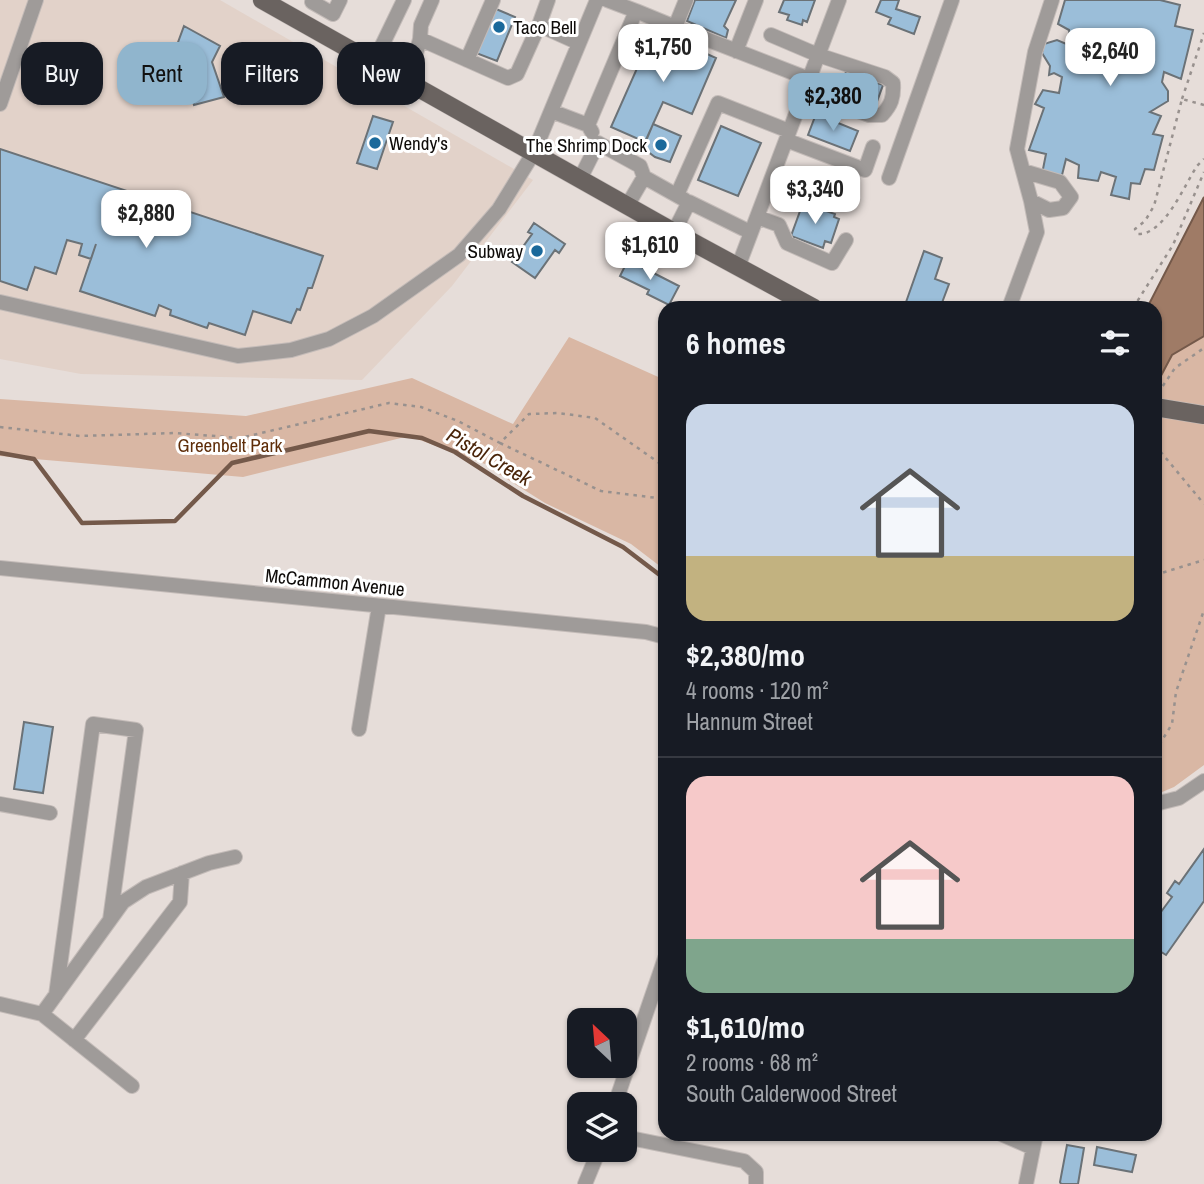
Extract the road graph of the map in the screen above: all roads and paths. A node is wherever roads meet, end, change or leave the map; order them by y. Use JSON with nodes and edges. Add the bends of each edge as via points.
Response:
{"nodes":[{"id":1,"x":36,"y":0,"type":"edge"},
{"id":2,"x":262,"y":0,"type":"edge"},
{"id":3,"x":313,"y":0,"type":"edge"},
{"id":4,"x":340,"y":0,"type":"edge"},
{"id":5,"x":404,"y":0,"type":"edge"},
{"id":6,"x":432,"y":0,"type":"edge"},
{"id":7,"x":493,"y":0,"type":"edge"},
{"id":8,"x":548,"y":0,"type":"edge"},
{"id":9,"x":597,"y":0,"type":"edge"},
{"id":10,"x":607,"y":0,"type":"edge"},
{"id":11,"x":686,"y":0,"type":"edge"},
{"id":12,"x":756,"y":0,"type":"edge"},
{"id":13,"x":839,"y":0,"type":"edge"},
{"id":14,"x":952,"y":0,"type":"edge"},
{"id":15,"x":1052,"y":0,"type":"edge"},
{"id":16,"x":282,"y":5,"type":"edge"},
{"id":17,"x":636,"y":11,"type":"junction"},
{"id":18,"x":333,"y":14,"type":"junction"},
{"id":19,"x":539,"y":24,"type":"junction"},
{"id":20,"x":675,"y":27,"type":"junction"},
{"id":21,"x":1204,"y":33,"type":"edge"},
{"id":22,"x":322,"y":34,"type":"junction"},
{"id":23,"x":771,"y":35,"type":"dead end"},
{"id":24,"x":420,"y":39,"type":"junction"},
{"id":25,"x":337,"y":42,"type":"edge"},
{"id":26,"x":384,"y":42,"type":"edge"},
{"id":27,"x":419,"y":42,"type":"edge"},
{"id":28,"x":579,"y":43,"type":"junction"},
{"id":29,"x":736,"y":51,"type":"junction"},
{"id":30,"x":818,"y":55,"type":"junction"},
{"id":31,"x":467,"y":60,"type":"junction"},
{"id":32,"x":807,"y":85,"type":"junction"},
{"id":33,"x":425,"y":91,"type":"edge"},
{"id":34,"x":1182,"y":99,"type":"junction"},
{"id":35,"x":0,"y":104,"type":"edge"},
{"id":36,"x":1204,"y":105,"type":"edge"},
{"id":37,"x":551,"y":111,"type":"junction"},
{"id":38,"x":588,"y":125,"type":"junction"},
{"id":39,"x":788,"y":135,"type":"junction"},
{"id":40,"x":598,"y":143,"type":"junction"},
{"id":41,"x":873,"y":148,"type":"dead end"},
{"id":42,"x":534,"y":152,"type":"junction"},
{"id":43,"x":1204,"y":159,"type":"edge"},
{"id":44,"x":1023,"y":172,"type":"junction"},
{"id":45,"x":1204,"y":172,"type":"edge"},
{"id":46,"x":643,"y":177,"type":"junction"},
{"id":47,"x":889,"y":178,"type":"dead end"},
{"id":48,"x":580,"y":179,"type":"junction"},
{"id":49,"x":683,"y":199,"type":"junction"},
{"id":50,"x":1031,"y":201,"type":"junction"},
{"id":51,"x":627,"y":206,"type":"junction"},
{"id":52,"x":757,"y":217,"type":"junction"},
{"id":53,"x":674,"y":232,"type":"junction"},
{"id":54,"x":750,"y":232,"type":"junction"},
{"id":55,"x":846,"y":240,"type":"dead end"},
{"id":56,"x":738,"y":267,"type":"junction"},
{"id":57,"x":801,"y":301,"type":"edge"},
{"id":58,"x":1012,"y":301,"type":"edge"},
{"id":59,"x":1137,"y":301,"type":"edge"},
{"id":60,"x":0,"y":302,"type":"edge"},
{"id":61,"x":1204,"y":348,"type":"edge"},
{"id":62,"x":1162,"y":397,"type":"edge"},
{"id":63,"x":1162,"y":405,"type":"edge"},
{"id":64,"x":1204,"y":415,"type":"edge"},
{"id":65,"x":0,"y":427,"type":"edge"},
{"id":66,"x":500,"y":443,"type":"junction"},
{"id":67,"x":1162,"y":453,"type":"edge"},
{"id":68,"x":658,"y":462,"type":"edge"},
{"id":69,"x":658,"y":498,"type":"edge"},
{"id":70,"x":1204,"y":504,"type":"edge"},
{"id":71,"x":1204,"y":561,"type":"edge"},
{"id":72,"x":0,"y":568,"type":"edge"},
{"id":73,"x":1162,"y":573,"type":"edge"},
{"id":74,"x":379,"y":606,"type":"junction"},
{"id":75,"x":1204,"y":610,"type":"edge"},
{"id":76,"x":658,"y":635,"type":"edge"},
{"id":77,"x":359,"y":729,"type":"dead end"},
{"id":78,"x":1162,"y":740,"type":"edge"},
{"id":79,"x":1204,"y":781,"type":"edge"},
{"id":80,"x":1162,"y":803,"type":"edge"},
{"id":81,"x":0,"y":804,"type":"edge"},
{"id":82,"x":50,"y":813,"type":"dead end"},
{"id":83,"x":235,"y":857,"type":"dead end"},
{"id":84,"x":182,"y":873,"type":"junction"},
{"id":85,"x":110,"y":920,"type":"junction"},
{"id":86,"x":658,"y":978,"type":"edge"},
{"id":87,"x":56,"y":995,"type":"junction"},
{"id":88,"x":0,"y":1004,"type":"edge"},
{"id":89,"x":42,"y":1014,"type":"junction"},
{"id":90,"x":74,"y":1040,"type":"junction"},
{"id":91,"x":132,"y":1086,"type":"dead end"},
{"id":92,"x":619,"y":1092,"type":"edge"},
{"id":93,"x":637,"y":1139,"type":"edge"},
{"id":94,"x":1034,"y":1141,"type":"edge"},
{"id":95,"x":594,"y":1162,"type":"edge"},
{"id":96,"x":585,"y":1184,"type":"edge"},
{"id":97,"x":756,"y":1184,"type":"edge"},
{"id":98,"x":1026,"y":1184,"type":"edge"}],
"edges":[{"from":1,"to":35,"type":"street"},
{"from":2,"to":16,"type":"main road"},
{"from":3,"to":18,"type":"street"},
{"from":4,"to":18,"type":"street"},
{"from":5,"to":26,"type":"street"},
{"from":6,"to":24,"type":"street"},
{"from":7,"to":31,"type":"street"},
{"from":8,"to":19,"type":"street"},
{"from":9,"to":28,"type":"street"},
{"from":10,"to":17,"type":"street"},
{"from":11,"to":20,"type":"street"},
{"from":12,"to":29,"type":"street"},
{"from":13,"to":30,"type":"street"},
{"from":14,"to":47,"type":"street"},
{"from":15,"to":44,"type":"street","via":[[1035,52],[1017,149]]},
{"from":16,"to":22,"type":"main road"},
{"from":17,"to":20,"type":"street"},
{"from":17,"to":38,"type":"street"},
{"from":18,"to":22,"type":"street"},
{"from":19,"to":28,"type":"street"},
{"from":19,"to":31,"type":"street","via":[[517,74],[508,78]]},
{"from":20,"to":29,"type":"street"},
{"from":21,"to":34,"type":"path"},
{"from":22,"to":25,"type":"main road"},
{"from":23,"to":30,"type":"street"},
{"from":24,"to":27,"type":"street"},
{"from":24,"to":31,"type":"street"},
{"from":28,"to":37,"type":"street"},
{"from":29,"to":32,"type":"street"},
{"from":30,"to":32,"type":"street"},
{"from":30,"to":32,"type":"street","via":[[885,76],[894,83],[891,106],[882,115],[869,115]]},
{"from":32,"to":39,"type":"street"},
{"from":33,"to":42,"type":"main road"},
{"from":34,"to":36,"type":"path"},
{"from":34,"to":43,"type":"path","via":[[1154,206],[1135,229],[1138,234],[1162,222]]},
{"from":37,"to":38,"type":"street"},
{"from":37,"to":42,"type":"street"},
{"from":38,"to":40,"type":"street"},
{"from":39,"to":41,"type":"street","via":[[865,170]]},
{"from":39,"to":49,"type":"street","via":[[718,103]]},
{"from":39,"to":52,"type":"street"},
{"from":40,"to":46,"type":"street","via":[[640,166]]},
{"from":40,"to":48,"type":"street"},
{"from":42,"to":48,"type":"main road"},
{"from":42,"to":60,"type":"street","via":[[499,209],[459,255],[373,316],[329,339],[238,356]]},
{"from":44,"to":50,"type":"street"},
{"from":44,"to":50,"type":"street","via":[[1060,182],[1071,197],[1063,208],[1049,210]]},
{"from":45,"to":59,"type":"path","via":[[1172,245]]},
{"from":46,"to":49,"type":"street"},
{"from":46,"to":51,"type":"street"},
{"from":48,"to":51,"type":"main road"},
{"from":49,"to":53,"type":"street"},
{"from":49,"to":54,"type":"street"},
{"from":50,"to":58,"type":"street","via":[[1037,232]]},
{"from":51,"to":53,"type":"main road"},
{"from":52,"to":54,"type":"street"},
{"from":52,"to":55,"type":"street","via":[[779,225],[787,243],[832,263]]},
{"from":53,"to":56,"type":"main road"},
{"from":54,"to":56,"type":"street"},
{"from":56,"to":57,"type":"main road"},
{"from":61,"to":62,"type":"path","via":[[1167,376]]},
{"from":63,"to":64,"type":"main road"},
{"from":65,"to":66,"type":"path","via":[[80,436],[176,433],[240,438],[389,403],[421,407]]},
{"from":66,"to":68,"type":"path","via":[[529,414],[558,413],[595,418]]},
{"from":66,"to":69,"type":"path","via":[[601,491]]},
{"from":67,"to":70,"type":"path"},
{"from":71,"to":73,"type":"path"},
{"from":72,"to":74,"type":"street","name":"McCammon Avenue"},
{"from":74,"to":76,"type":"street","name":"McCammon Avenue"},
{"from":74,"to":77,"type":"street"},
{"from":75,"to":78,"type":"path","via":[[1176,692],[1172,724]]},
{"from":79,"to":80,"type":"street","via":[[1179,799]]},
{"from":81,"to":82,"type":"street"},
{"from":83,"to":84,"type":"street"},
{"from":84,"to":85,"type":"street","via":[[134,894]]},
{"from":84,"to":90,"type":"street","via":[[180,902]]},
{"from":85,"to":87,"type":"street"},
{"from":85,"to":87,"type":"street","via":[[136,730],[93,724]]},
{"from":86,"to":92,"type":"street"},
{"from":87,"to":89,"type":"street"},
{"from":88,"to":89,"type":"street"},
{"from":89,"to":90,"type":"street"},
{"from":90,"to":91,"type":"street"},
{"from":93,"to":97,"type":"street","via":[[744,1161],[756,1172]]},
{"from":94,"to":98,"type":"street"},
{"from":95,"to":96,"type":"street"}]}
